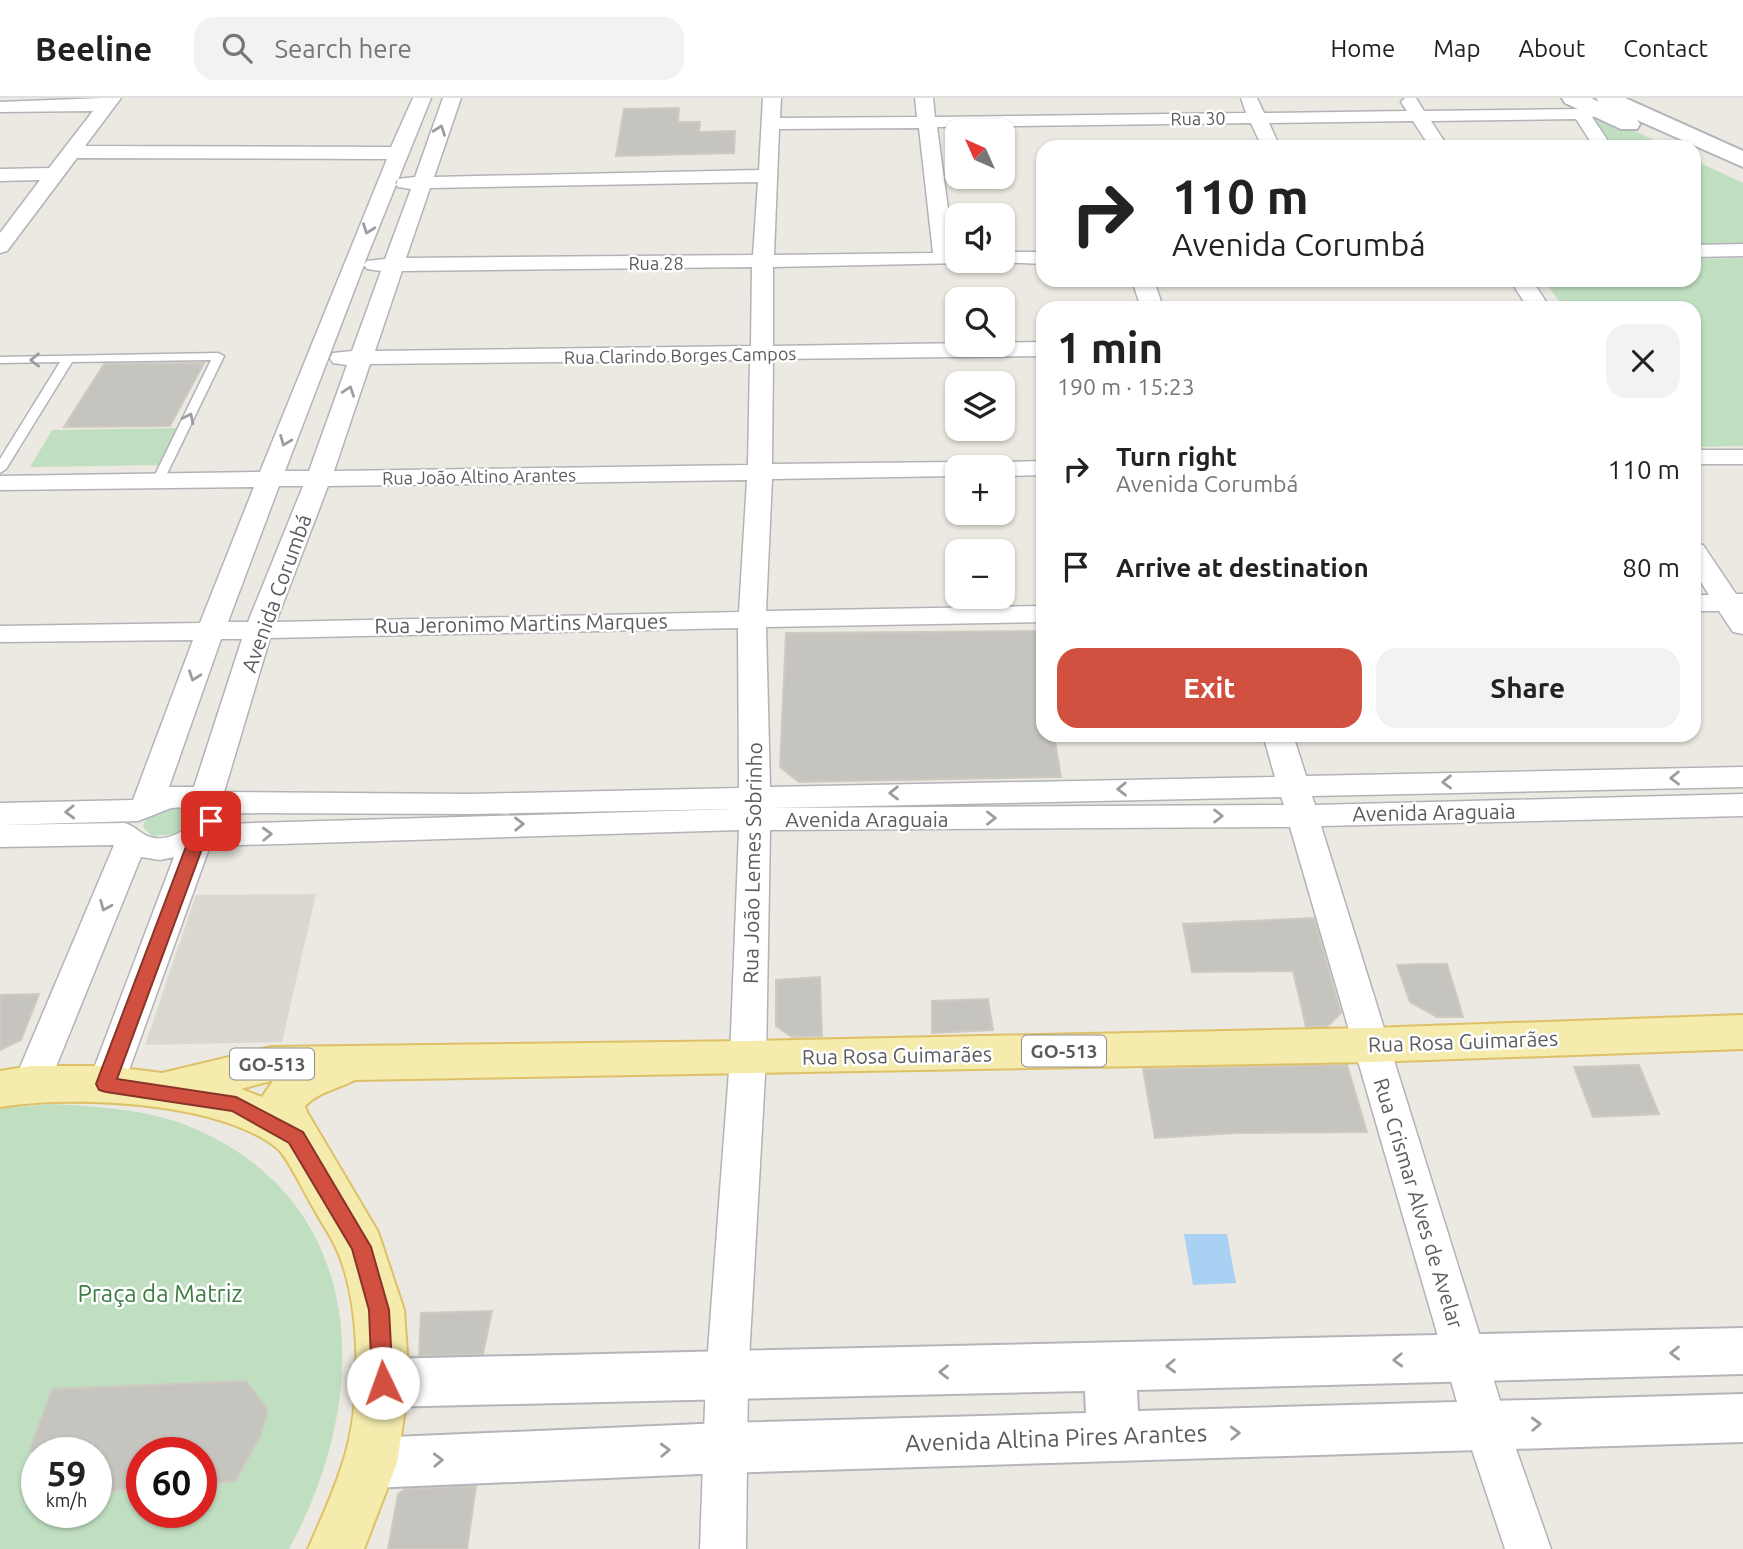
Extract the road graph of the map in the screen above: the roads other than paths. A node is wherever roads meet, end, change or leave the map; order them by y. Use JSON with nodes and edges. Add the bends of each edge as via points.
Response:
{"nodes":[{"id":1,"x":422,"y":98,"type":"edge"},
{"id":2,"x":452,"y":98,"type":"edge"},
{"id":3,"x":772,"y":98,"type":"edge"},
{"id":4,"x":923,"y":98,"type":"edge"},
{"id":5,"x":1088,"y":98,"type":"edge"},
{"id":6,"x":1249,"y":98,"type":"edge"},
{"id":7,"x":1407,"y":98,"type":"edge"},
{"id":8,"x":109,"y":101,"type":"edge"},
{"id":9,"x":1598,"y":105,"type":"edge"},
{"id":10,"x":0,"y":107,"type":"edge"},
{"id":11,"x":1419,"y":115,"type":"junction"},
{"id":12,"x":1257,"y":117,"type":"junction"},
{"id":13,"x":1095,"y":119,"type":"junction"},
{"id":14,"x":926,"y":121,"type":"junction"},
{"id":15,"x":770,"y":124,"type":"junction"},
{"id":16,"x":1101,"y":138,"type":"dead end"},
{"id":17,"x":1268,"y":140,"type":"edge"},
{"id":18,"x":1435,"y":140,"type":"edge"},
{"id":19,"x":1602,"y":140,"type":"edge"},
{"id":20,"x":1664,"y":140,"type":"edge"},
{"id":21,"x":1685,"y":140,"type":"edge"},
{"id":22,"x":1701,"y":146,"type":"edge"},
{"id":23,"x":71,"y":152,"type":"junction"},
{"id":24,"x":400,"y":153,"type":"junction"},
{"id":25,"x":1701,"y":156,"type":"edge"},
{"id":26,"x":1742,"y":163,"type":"edge"},
{"id":27,"x":54,"y":174,"type":"junction"},
{"id":28,"x":0,"y":175,"type":"edge"},
{"id":29,"x":768,"y":176,"type":"junction"},
{"id":30,"x":422,"y":182,"type":"junction"},
{"id":31,"x":385,"y":184,"type":"junction"},
{"id":32,"x":945,"y":226,"type":"edge"},
{"id":33,"x":0,"y":247,"type":"edge"},
{"id":34,"x":1743,"y":250,"type":"edge"},
{"id":35,"x":1701,"y":251,"type":"edge"},
{"id":36,"x":1015,"y":258,"type":"edge"},
{"id":37,"x":1036,"y":258,"type":"edge"},
{"id":38,"x":945,"y":259,"type":"edge"},
{"id":39,"x":763,"y":262,"type":"junction"},
{"id":40,"x":355,"y":265,"type":"junction"},
{"id":41,"x":394,"y":265,"type":"junction"},
{"id":42,"x":1036,"y":349,"type":"edge"},
{"id":43,"x":762,"y":354,"type":"junction"},
{"id":44,"x":318,"y":358,"type":"junction"},
{"id":45,"x":361,"y":358,"type":"junction"},
{"id":46,"x":68,"y":359,"type":"junction"},
{"id":47,"x":0,"y":360,"type":"edge"},
{"id":48,"x":1701,"y":457,"type":"edge"},
{"id":49,"x":1743,"y":457,"type":"edge"},
{"id":50,"x":1036,"y":468,"type":"edge"},
{"id":51,"x":0,"y":469,"type":"edge"},
{"id":52,"x":945,"y":469,"type":"edge"},
{"id":53,"x":1015,"y":469,"type":"edge"},
{"id":54,"x":760,"y":472,"type":"junction"},
{"id":55,"x":319,"y":478,"type":"junction"},
{"id":56,"x":159,"y":479,"type":"junction"},
{"id":57,"x":270,"y":479,"type":"junction"},
{"id":58,"x":0,"y":483,"type":"edge"},
{"id":59,"x":1701,"y":560,"type":"edge"},
{"id":60,"x":1701,"y":604,"type":"edge"},
{"id":61,"x":1738,"y":610,"type":"edge"},
{"id":62,"x":1036,"y":614,"type":"edge"},
{"id":63,"x":752,"y":618,"type":"junction"},
{"id":64,"x":259,"y":629,"type":"junction"},
{"id":65,"x":210,"y":632,"type":"junction"},
{"id":66,"x":0,"y":634,"type":"edge"},
{"id":67,"x":1280,"y":742,"type":"edge"},
{"id":68,"x":1743,"y":777,"type":"edge"},
{"id":69,"x":1571,"y":780,"type":"junction"},
{"id":70,"x":1297,"y":801,"type":"junction"},
{"id":71,"x":205,"y":802,"type":"junction"},
{"id":72,"x":1743,"y":805,"type":"edge"},
{"id":73,"x":755,"y":808,"type":"junction"},
{"id":74,"x":1585,"y":808,"type":"junction"},
{"id":75,"x":0,"y":814,"type":"edge"},
{"id":76,"x":468,"y":815,"type":"junction"},
{"id":77,"x":135,"y":823,"type":"junction"},
{"id":78,"x":0,"y":836,"type":"edge"},
{"id":79,"x":198,"y":836,"type":"junction"},
{"id":80,"x":1743,"y":1032,"type":"edge"},
{"id":81,"x":1370,"y":1045,"type":"junction"},
{"id":82,"x":748,"y":1058,"type":"junction"},
{"id":83,"x":386,"y":1062,"type":"junction"},
{"id":84,"x":106,"y":1084,"type":"junction"},
{"id":85,"x":15,"y":1087,"type":"edge"},
{"id":86,"x":162,"y":1091,"type":"junction"},
{"id":87,"x":296,"y":1137,"type":"junction"},
{"id":88,"x":1743,"y":1351,"type":"edge"},
{"id":89,"x":1466,"y":1358,"type":"junction"},
{"id":90,"x":1111,"y":1367,"type":"junction"},
{"id":91,"x":727,"y":1377,"type":"junction"},
{"id":92,"x":383,"y":1383,"type":"junction"},
{"id":93,"x":1743,"y":1418,"type":"edge"},
{"id":94,"x":1486,"y":1426,"type":"junction"},
{"id":95,"x":1112,"y":1436,"type":"junction"},
{"id":96,"x":724,"y":1448,"type":"junction"},
{"id":97,"x":369,"y":1463,"type":"junction"},
{"id":98,"x":336,"y":1549,"type":"edge"},
{"id":99,"x":723,"y":1549,"type":"edge"},
{"id":100,"x":1528,"y":1549,"type":"edge"}],
"edges":[{"from":1,"to":24,"type":"street"},
{"from":30,"to":2,"type":"street","name":"Avenida Corumbá","one_way":true},
{"from":3,"to":15,"type":"street","name":"Rua João Lemes Sobrinho"},
{"from":4,"to":14,"type":"street"},
{"from":5,"to":13,"type":"street"},
{"from":6,"to":12,"type":"street"},
{"from":7,"to":11,"type":"street"},
{"from":8,"to":10,"type":"street"},
{"from":8,"to":23,"type":"street"},
{"from":9,"to":11,"type":"street","name":"Rua 30"},
{"from":9,"to":19,"type":"street"},
{"from":9,"to":20,"type":"street"},
{"from":9,"to":21,"type":"street"},
{"from":11,"to":12,"type":"street","name":"Rua 30"},
{"from":11,"to":18,"type":"street"},
{"from":12,"to":13,"type":"street","name":"Rua 30"},
{"from":12,"to":17,"type":"street"},
{"from":13,"to":14,"type":"street","name":"Rua 30"},
{"from":13,"to":16,"type":"street"},
{"from":14,"to":15,"type":"street","name":"Rua 30"},
{"from":14,"to":32,"type":"street"},
{"from":15,"to":29,"type":"street","name":"Rua João Lemes Sobrinho"},
{"from":22,"to":26,"type":"street"},
{"from":23,"to":24,"type":"street"},
{"from":23,"to":27,"type":"street"},
{"from":24,"to":31,"type":"street"},
{"from":25,"to":26,"type":"street"},
{"from":27,"to":28,"type":"street"},
{"from":27,"to":33,"type":"street"},
{"from":29,"to":30,"type":"street"},
{"from":29,"to":39,"type":"street","name":"Rua João Lemes Sobrinho"},
{"from":30,"to":31,"type":"street"},
{"from":30,"to":41,"type":"street","name":"Avenida Corumbá"},
{"from":31,"to":40,"type":"street","one_way":true},
{"from":34,"to":35,"type":"street"},
{"from":36,"to":37,"type":"street"},
{"from":38,"to":39,"type":"street","name":"Rua 28"},
{"from":39,"to":41,"type":"street","name":"Rua 28"},
{"from":39,"to":43,"type":"street","name":"Rua João Lemes Sobrinho"},
{"from":40,"to":41,"type":"street","name":"Rua 28"},
{"from":40,"to":44,"type":"street"},
{"from":41,"to":45,"type":"street","name":"Avenida Corumbá"},
{"from":42,"to":43,"type":"street","name":"Rua Clarindo Borges Campos"},
{"from":43,"to":45,"type":"street","name":"Rua Clarindo Borges Campos"},
{"from":43,"to":54,"type":"street","name":"Rua João Lemes Sobrinho"},
{"from":44,"to":45,"type":"street","name":"Rua Clarindo Borges Campos"},
{"from":44,"to":57,"type":"street","one_way":true},
{"from":55,"to":45,"type":"street","name":"Avenida Corumbá","one_way":true},
{"from":46,"to":47,"type":"lane","one_way":true},
{"from":46,"to":51,"type":"lane"},
{"from":56,"to":46,"type":"lane","one_way":true,"via":[[218,356]]},
{"from":48,"to":49,"type":"street"},
{"from":50,"to":53,"type":"street"},
{"from":52,"to":54,"type":"street","name":"Rua João Altino Arantes"},
{"from":54,"to":55,"type":"street","name":"Rua João Altino Arantes"},
{"from":54,"to":63,"type":"street","name":"Rua João Lemes Sobrinho"},
{"from":55,"to":57,"type":"street","name":"Rua João Altino Arantes"},
{"from":55,"to":64,"type":"street","name":"Avenida Corumbá"},
{"from":56,"to":57,"type":"street","name":"Rua João Altino Arantes"},
{"from":56,"to":58,"type":"street","name":"Rua João Altino Arantes"},
{"from":57,"to":65,"type":"street"},
{"from":59,"to":61,"type":"street"},
{"from":60,"to":61,"type":"street"},
{"from":62,"to":63,"type":"street","name":"Rua Jeronimo Martins Marques"},
{"from":63,"to":64,"type":"street","name":"Rua Jeronimo Martins Marques"},
{"from":63,"to":73,"type":"street","name":"Rua João Lemes Sobrinho"},
{"from":64,"to":65,"type":"street","name":"Rua Jeronimo Martins Marques"},
{"from":64,"to":71,"type":"street","name":"Avenida Corumbá"},
{"from":65,"to":66,"type":"street","name":"Rua Jeronimo Martins Marques"},
{"from":65,"to":77,"type":"street","one_way":true},
{"from":67,"to":70,"type":"street","name":"Rua Crismar Alves de Avelar"},
{"from":68,"to":69,"type":"street","name":"Avenida Araguaia","one_way":true},
{"from":69,"to":70,"type":"street","name":"Avenida Araguaia","one_way":true},
{"from":69,"to":74,"type":"street"},
{"from":70,"to":73,"type":"street","name":"Avenida Araguaia"},
{"from":70,"to":74,"type":"street","name":"Avenida Araguaia"},
{"from":70,"to":81,"type":"street","name":"Rua Crismar Alves de Avelar"},
{"from":71,"to":76,"type":"street","name":"Avenida Araguaia"},
{"from":71,"to":77,"type":"street","name":"Avenida Araguaia","via":[[179,797]]},
{"from":71,"to":79,"type":"street","name":"Avenida Corumbá","via":[[211,821]]},
{"from":72,"to":74,"type":"street","name":"Avenida Araguaia"},
{"from":73,"to":76,"type":"street","name":"Avenida Araguaia"},
{"from":73,"to":82,"type":"street","name":"Rua João Lemes Sobrinho"},
{"from":77,"to":75,"type":"street","name":"Avenida Araguaia","one_way":true},
{"from":79,"to":76,"type":"street","name":"Avenida Araguaia","one_way":true},
{"from":77,"to":78,"type":"street","name":"Avenida Araguaia"},
{"from":77,"to":79,"type":"street","name":"Avenida Araguaia","via":[[141,847],[168,849]]},
{"from":77,"to":85,"type":"street","one_way":true},
{"from":79,"to":84,"type":"street","name":"Avenida Corumbá"},
{"from":80,"to":81,"type":"main road","name":"Rua Rosa Guimarães","number":"GO-513"},
{"from":81,"to":82,"type":"main road","name":"Rua Rosa Guimarães","number":"GO-513"},
{"from":81,"to":89,"type":"street","name":"Rua Crismar Alves de Avelar"},
{"from":82,"to":83,"type":"main road","name":"Rua Rosa Guimarães","number":"GO-513"},
{"from":82,"to":91,"type":"street","name":"Rua João Lemes Sobrinho"},
{"from":83,"to":86,"type":"main road","name":"Rua Rosa Guimarães","number":"GO-513","via":[[271,1064]]},
{"from":83,"to":87,"type":"main road","name":"Rua Rosa Guimarães","number":"GO-513","via":[[317,1074],[291,1089],[282,1102]]},
{"from":84,"to":85,"type":"main road"},
{"from":84,"to":86,"type":"main road"},
{"from":86,"to":87,"type":"main road","via":[[236,1105]]},
{"from":87,"to":92,"type":"main road","via":[[361,1247],[379,1310]]},
{"from":88,"to":89,"type":"street","one_way":true},
{"from":89,"to":90,"type":"street","one_way":true},
{"from":89,"to":94,"type":"street","name":"Rua Crismar Alves de Avelar"},
{"from":90,"to":91,"type":"street","one_way":true},
{"from":90,"to":95,"type":"street"},
{"from":91,"to":92,"type":"street"},
{"from":91,"to":96,"type":"street","name":"Rua João Lemes Sobrinho"},
{"from":92,"to":97,"type":"main road"},
{"from":94,"to":93,"type":"street","name":"Avenida Altina Pires Arantes","one_way":true},
{"from":95,"to":94,"type":"street","name":"Avenida Altina Pires Arantes","one_way":true},
{"from":94,"to":100,"type":"street","name":"Rua Crismar Alves de Avelar"},
{"from":95,"to":96,"type":"street","name":"Avenida Altina Pires Arantes"},
{"from":97,"to":96,"type":"street","name":"Avenida Altina Pires Arantes","one_way":true},
{"from":96,"to":99,"type":"street","name":"Rua João Lemes Sobrinho"},
{"from":97,"to":98,"type":"main road"}]}
